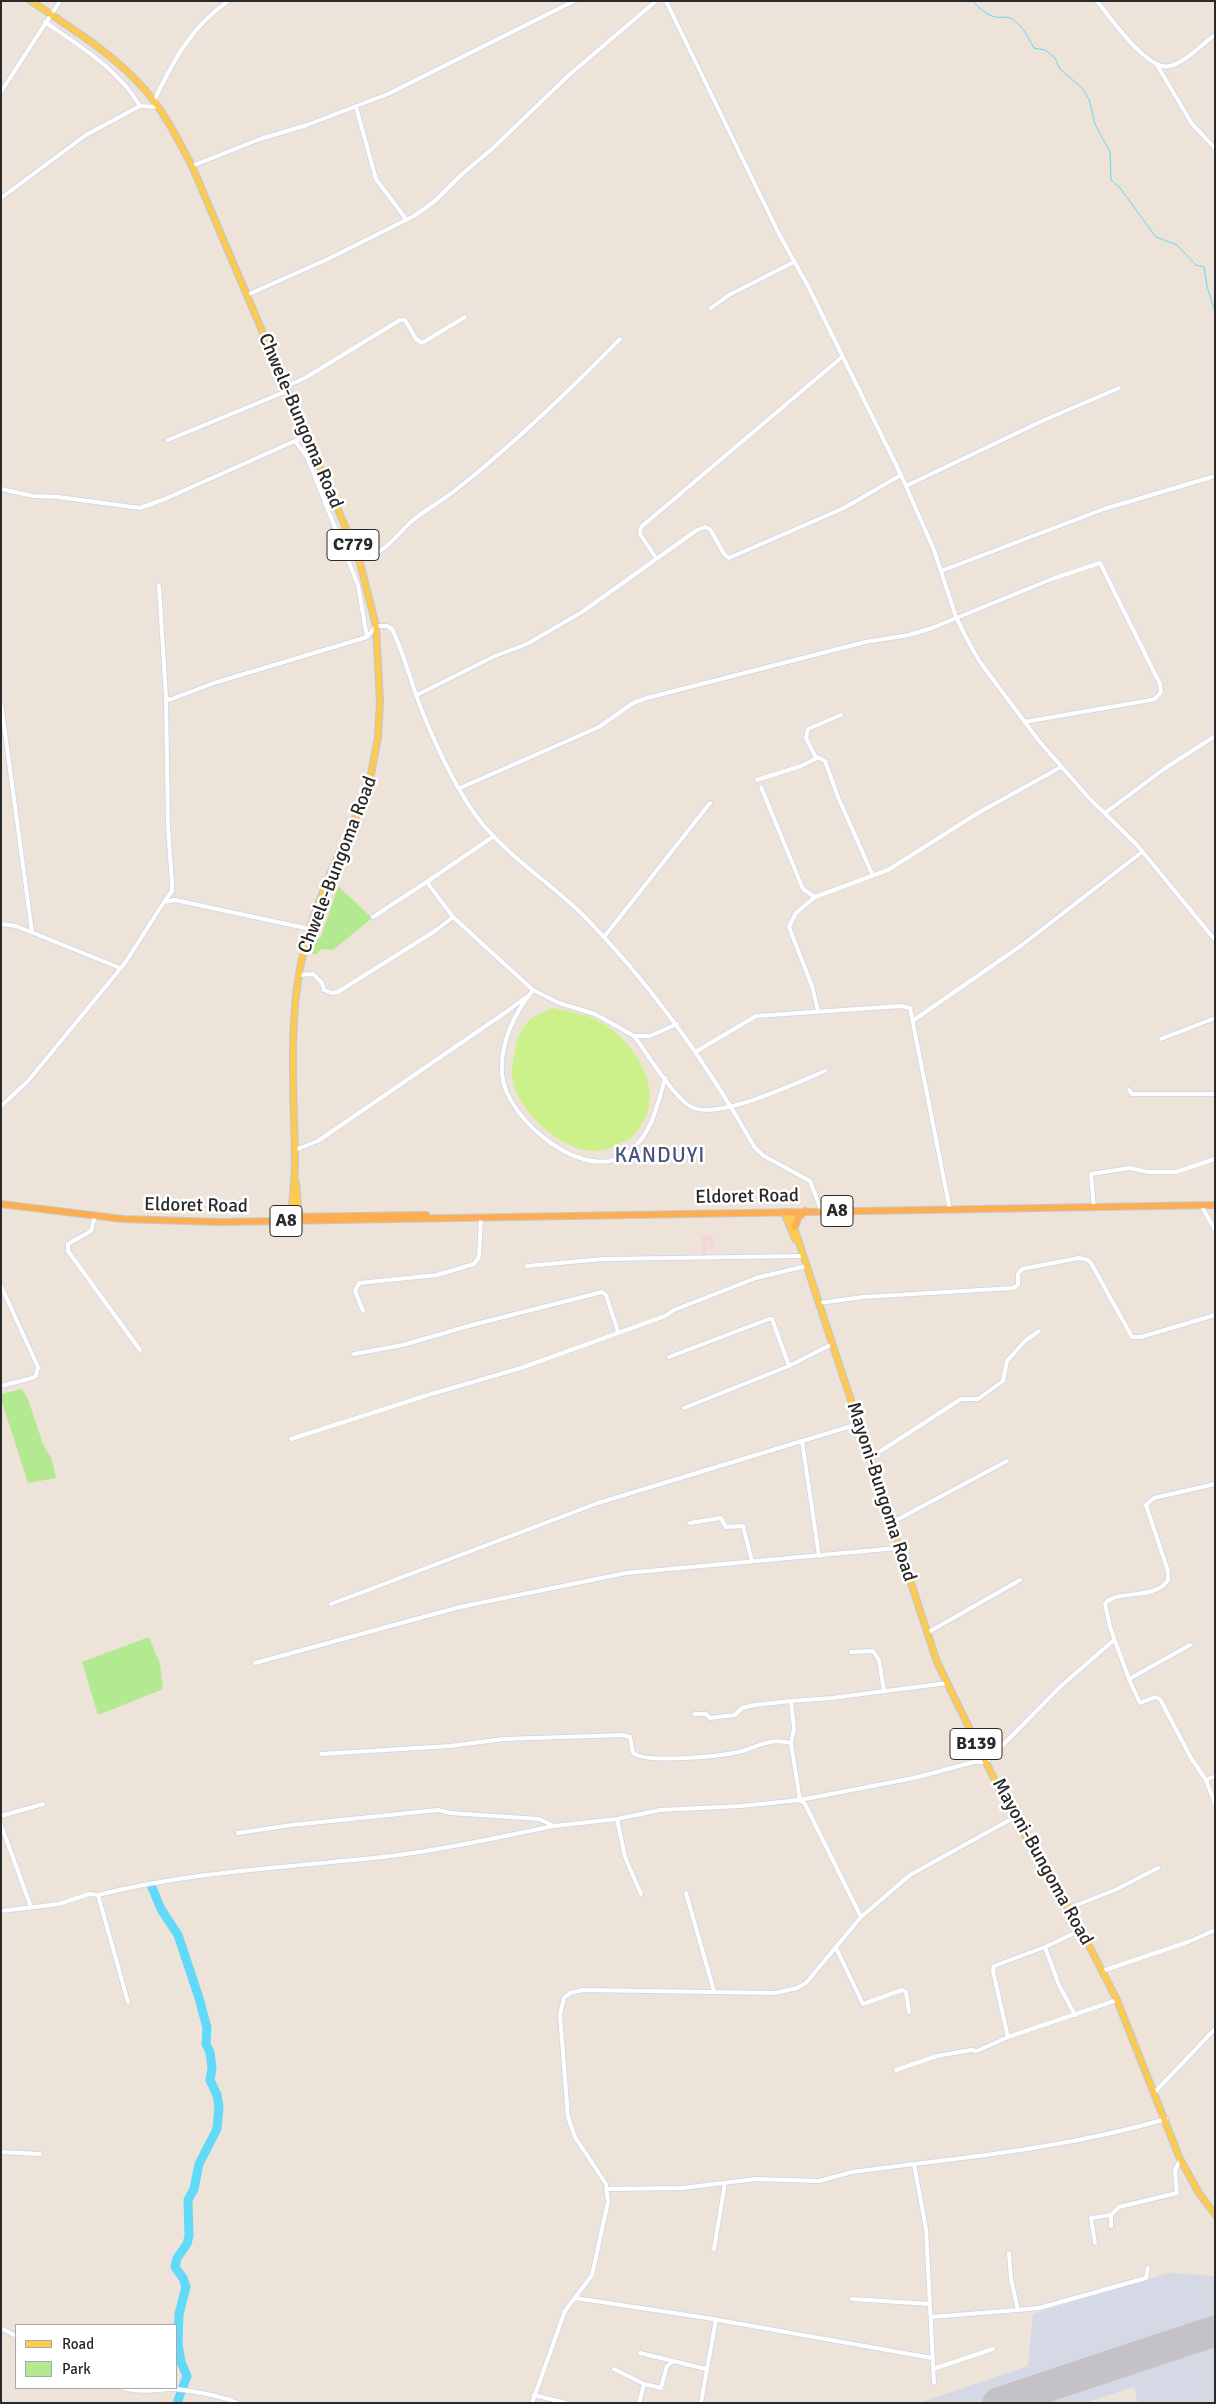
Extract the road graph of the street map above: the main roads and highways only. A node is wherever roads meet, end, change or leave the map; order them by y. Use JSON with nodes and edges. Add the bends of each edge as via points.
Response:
{"nodes":[{"id":1,"x":31,"y":1,"type":"edge"},
{"id":2,"x":295,"y":1174,"type":"junction"},
{"id":3,"x":1,"y":1204,"type":"edge"},
{"id":4,"x":1215,"y":1205,"type":"edge"},
{"id":5,"x":805,"y":1211,"type":"junction"},
{"id":6,"x":786,"y":1212,"type":"junction"},
{"id":7,"x":291,"y":1219,"type":"junction"},
{"id":8,"x":299,"y":1219,"type":"junction"},
{"id":9,"x":794,"y":1227,"type":"junction"},
{"id":10,"x":799,"y":1247,"type":"junction"},
{"id":11,"x":1215,"y":2214,"type":"edge"}],
"edges":[{"from":1,"to":2,"type":"main road","name":"Chwele-Bungoma Road","number":"C779","via":[[99,48],[131,76],[154,101],[192,166],[359,559],[376,626],[380,702],[374,769],[310,929],[299,975],[294,1055]]},
{"from":2,"to":7,"type":"main road","name":"Chwele-Bungoma Road","number":"C779"},
{"from":2,"to":8,"type":"main road","name":"Chwele-Bungoma Road","number":"C779"},
{"from":3,"to":7,"type":"highway","name":"Eldoret Road","number":"A8","via":[[95,1216],[177,1221]]},
{"from":4,"to":5,"type":"highway","name":"Eldoret Road","number":"A8"},
{"from":5,"to":6,"type":"highway","name":"Eldoret Road","number":"A8"},
{"from":5,"to":9,"type":"highway"},
{"from":6,"to":8,"type":"highway","name":"Eldoret Road","number":"A8"},
{"from":6,"to":9,"type":"main road"},
{"from":6,"to":10,"type":"main road"},
{"from":7,"to":8,"type":"highway","name":"Eldoret Road","number":"A8"},
{"from":9,"to":10,"type":"main road"},
{"from":10,"to":11,"type":"main road","name":"Mayoni-Bungoma Road","number":"B139","via":[[898,1548],[947,1683],[1015,1817],[1069,1908],[1117,2000],[1180,2158]]}]}
